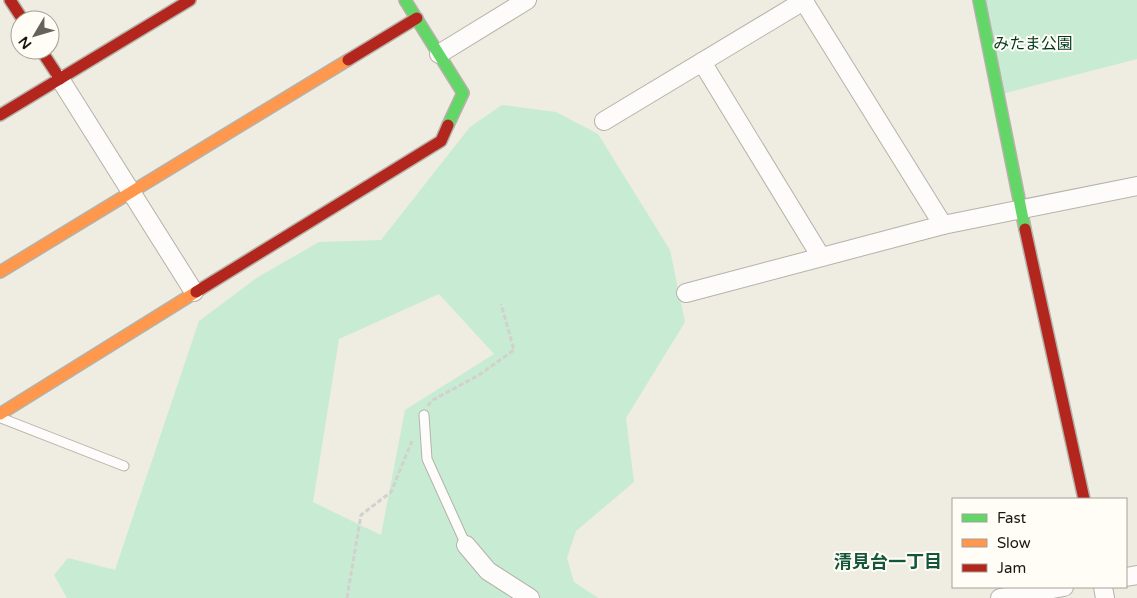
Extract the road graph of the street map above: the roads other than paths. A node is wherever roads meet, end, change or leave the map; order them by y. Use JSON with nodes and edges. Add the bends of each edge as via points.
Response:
{"nodes":[{"id":1,"x":190,"y":0,"type":"edge"},
{"id":2,"x":405,"y":0,"type":"edge"},
{"id":3,"x":527,"y":0,"type":"edge"},
{"id":4,"x":804,"y":0,"type":"edge"},
{"id":5,"x":979,"y":0,"type":"edge"},
{"id":6,"x":416,"y":18,"type":"junction"},
{"id":7,"x":439,"y":54,"type":"junction"},
{"id":8,"x":48,"y":60,"type":"edge"},
{"id":9,"x":702,"y":62,"type":"junction"},
{"id":10,"x":60,"y":79,"type":"junction"},
{"id":11,"x":0,"y":115,"type":"edge"},
{"id":12,"x":604,"y":121,"type":"dead end"},
{"id":13,"x":1137,"y":186,"type":"edge"},
{"id":14,"x":131,"y":192,"type":"junction"},
{"id":15,"x":1021,"y":210,"type":"junction"},
{"id":16,"x":943,"y":225,"type":"junction"},
{"id":17,"x":821,"y":257,"type":"junction"},
{"id":18,"x":0,"y":272,"type":"edge"},
{"id":19,"x":194,"y":292,"type":"junction"},
{"id":20,"x":686,"y":293,"type":"dead end"},
{"id":21,"x":0,"y":414,"type":"edge"},
{"id":22,"x":424,"y":415,"type":"dead end"},
{"id":23,"x":0,"y":418,"type":"edge"},
{"id":24,"x":124,"y":466,"type":"dead end"},
{"id":25,"x":1084,"y":498,"type":"edge"},
{"id":26,"x":466,"y":545,"type":"joint"},
{"id":27,"x":1058,"y":588,"type":"edge"},
{"id":28,"x":530,"y":598,"type":"edge"},
{"id":29,"x":1000,"y":598,"type":"edge"}],
"edges":[{"from":1,"to":10,"type":"street"},
{"from":2,"to":6,"type":"street"},
{"from":3,"to":7,"type":"street"},
{"from":4,"to":9,"type":"street"},
{"from":4,"to":16,"type":"street"},
{"from":5,"to":15,"type":"street"},
{"from":6,"to":7,"type":"street"},
{"from":6,"to":14,"type":"street"},
{"from":7,"to":19,"type":"street","via":[[463,93],[441,141]]},
{"from":8,"to":10,"type":"street"},
{"from":9,"to":12,"type":"street"},
{"from":9,"to":17,"type":"street"},
{"from":10,"to":11,"type":"street"},
{"from":10,"to":14,"type":"street"},
{"from":13,"to":15,"type":"street"},
{"from":14,"to":18,"type":"street"},
{"from":14,"to":19,"type":"street"},
{"from":15,"to":16,"type":"street"},
{"from":15,"to":25,"type":"street"},
{"from":16,"to":17,"type":"street"},
{"from":17,"to":20,"type":"street"},
{"from":19,"to":21,"type":"street"},
{"from":22,"to":26,"type":"lane","via":[[427,459]]},
{"from":23,"to":24,"type":"lane"},
{"from":26,"to":28,"type":"street","via":[[488,571]]},
{"from":27,"to":29,"type":"street"}]}
